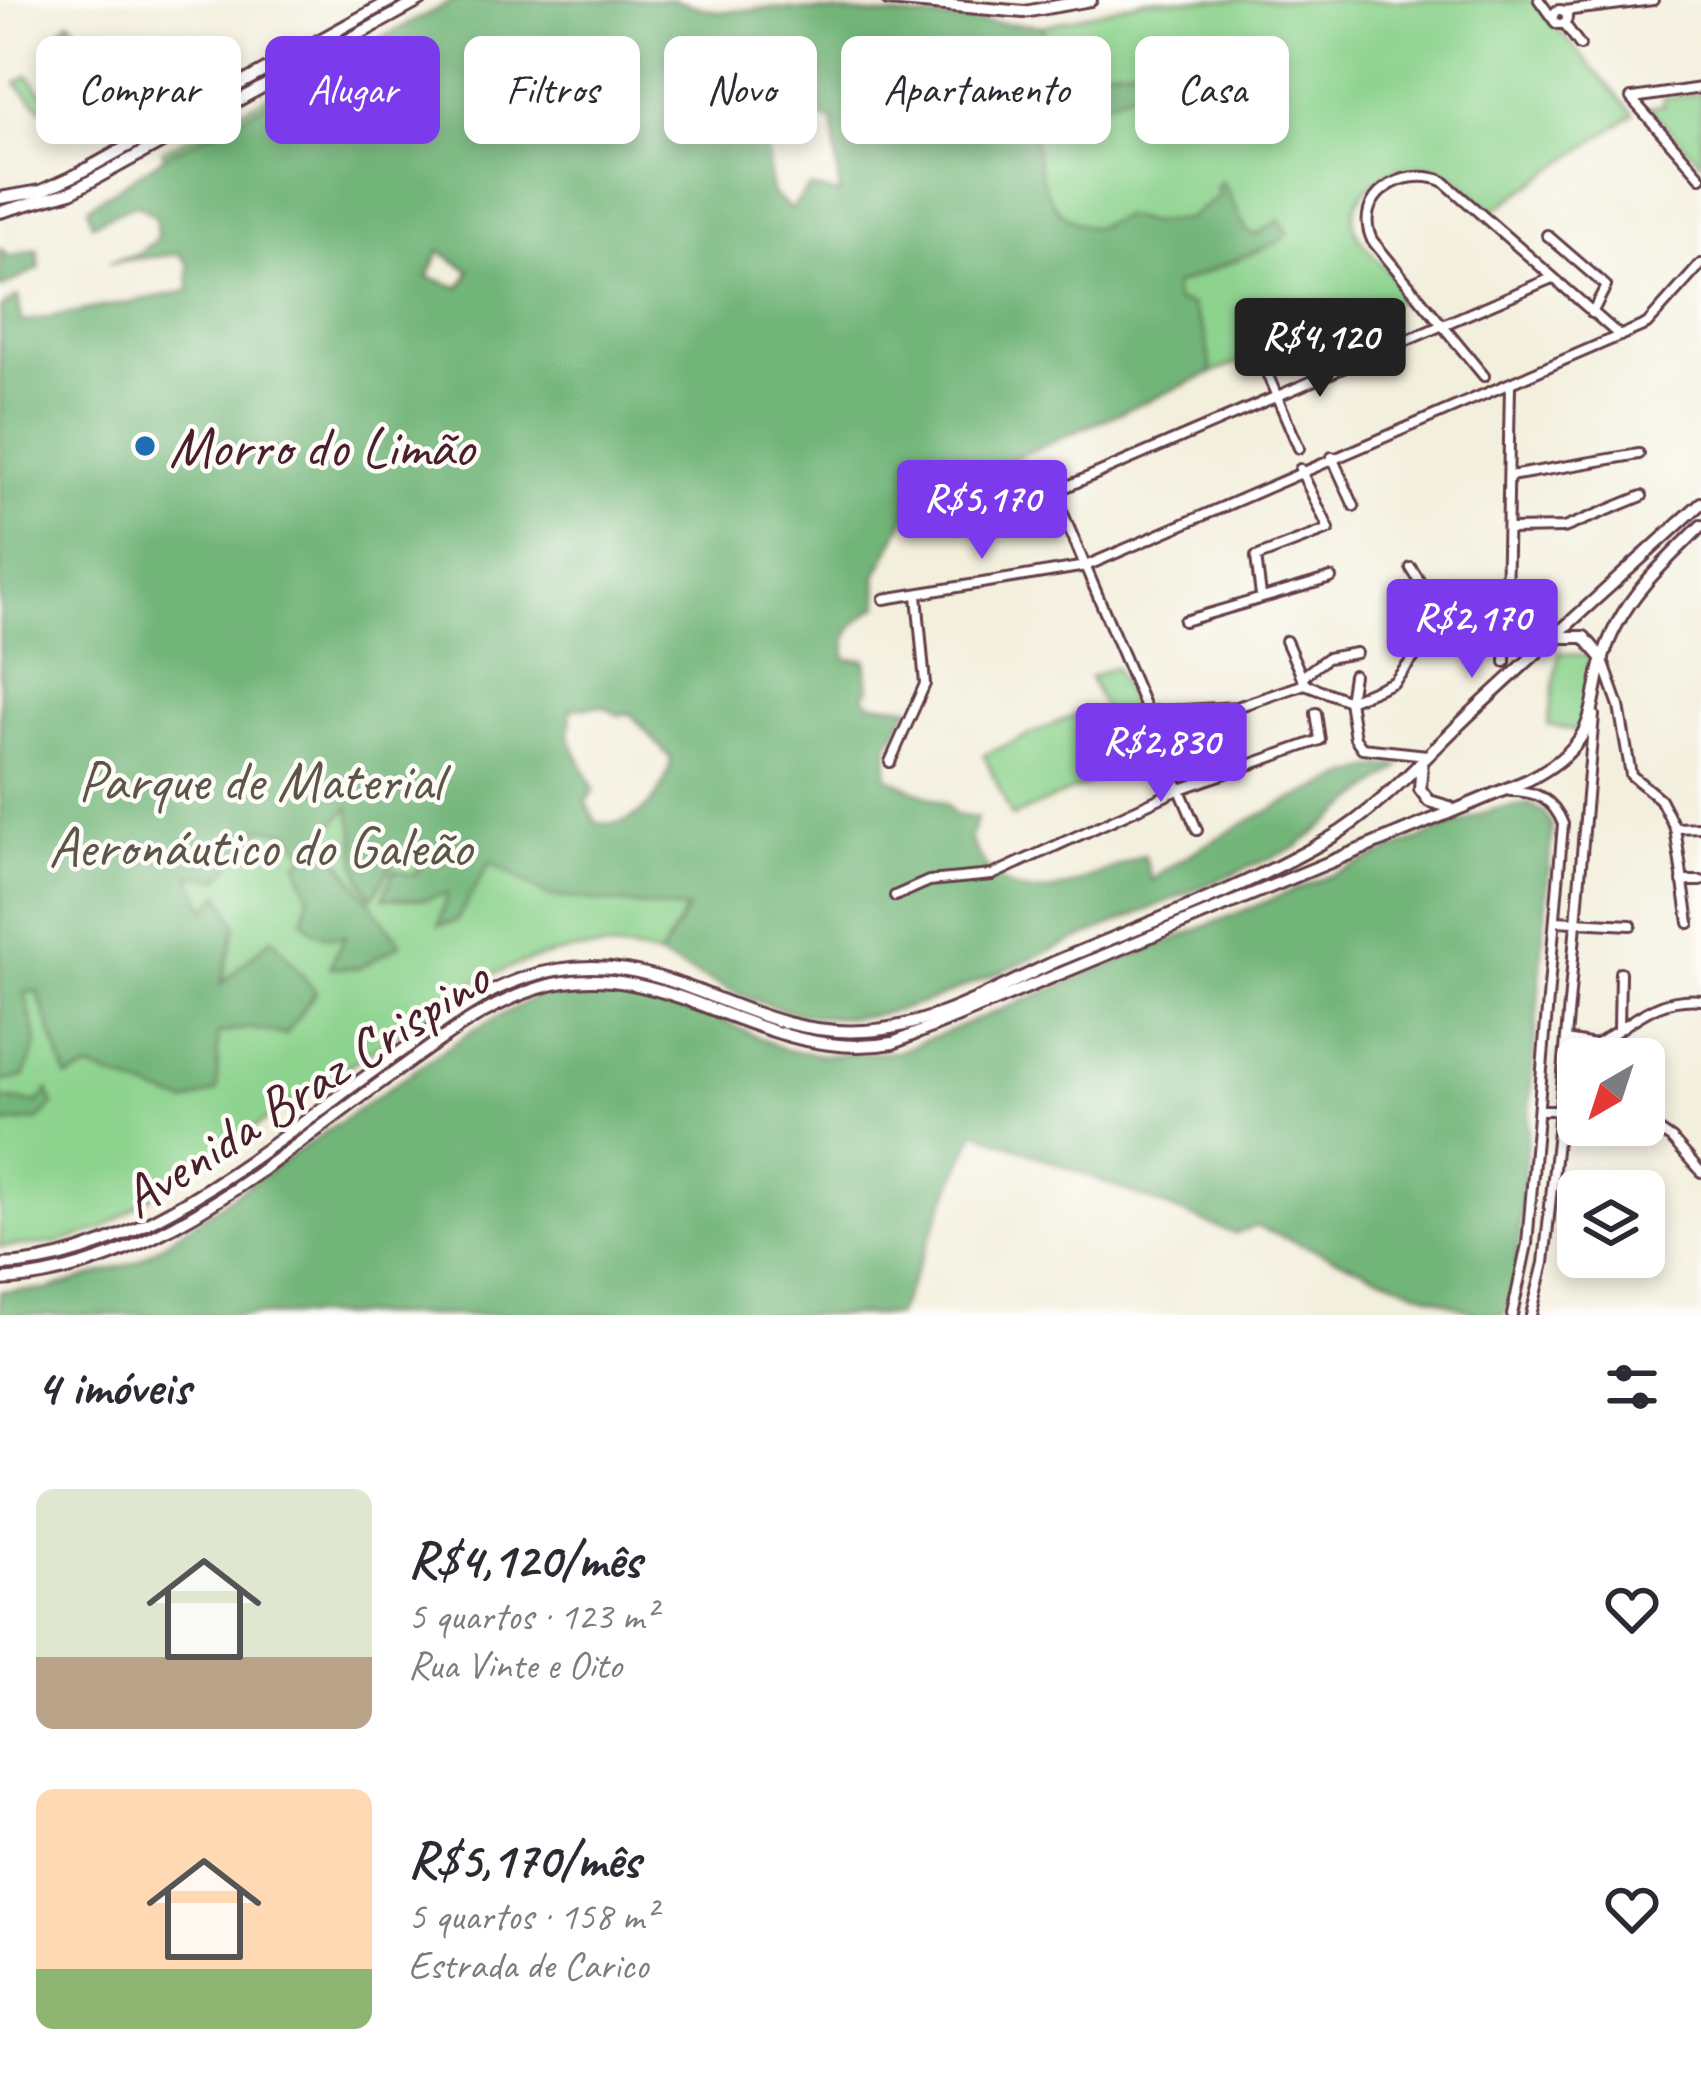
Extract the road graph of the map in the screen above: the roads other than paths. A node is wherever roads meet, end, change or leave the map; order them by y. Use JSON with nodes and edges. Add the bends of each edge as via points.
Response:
{"nodes":[{"id":1,"x":392,"y":0,"type":"edge"},
{"id":2,"x":421,"y":0,"type":"edge"},
{"id":3,"x":888,"y":0,"type":"edge"},
{"id":4,"x":1091,"y":0,"type":"edge"},
{"id":5,"x":1653,"y":0,"type":"edge"},
{"id":6,"x":1540,"y":1,"type":"edge"},
{"id":7,"x":1561,"y":16,"type":"junction"},
{"id":8,"x":1580,"y":46,"type":"dead end"},
{"id":9,"x":1701,"y":88,"type":"edge"},
{"id":10,"x":1701,"y":177,"type":"edge"},
{"id":11,"x":0,"y":198,"type":"edge"},
{"id":12,"x":0,"y":212,"type":"edge"},
{"id":13,"x":1547,"y":236,"type":"dead end"},
{"id":14,"x":1701,"y":264,"type":"edge"},
{"id":15,"x":1552,"y":278,"type":"junction"},
{"id":16,"x":1592,"y":313,"type":"junction"},
{"id":17,"x":1442,"y":325,"type":"junction"},
{"id":18,"x":1620,"y":336,"type":"junction"},
{"id":19,"x":1266,"y":371,"type":"dead end"},
{"id":20,"x":1484,"y":376,"type":"dead end"},
{"id":21,"x":1510,"y":384,"type":"junction"},
{"id":22,"x":1492,"y":392,"type":"junction"},
{"id":23,"x":1276,"y":396,"type":"junction"},
{"id":24,"x":1509,"y":410,"type":"junction"},
{"id":25,"x":1298,"y":448,"type":"dead end"},
{"id":26,"x":1639,"y":454,"type":"dead end"},
{"id":27,"x":1331,"y":457,"type":"junction"},
{"id":28,"x":1300,"y":470,"type":"junction"},
{"id":29,"x":1510,"y":476,"type":"junction"},
{"id":30,"x":1642,"y":496,"type":"dead end"},
{"id":31,"x":1701,"y":503,"type":"edge"},
{"id":32,"x":1354,"y":506,"type":"dead end"},
{"id":33,"x":1701,"y":526,"type":"edge"},
{"id":34,"x":1509,"y":529,"type":"junction"},
{"id":35,"x":1086,"y":566,"type":"junction"},
{"id":36,"x":1411,"y":568,"type":"dead end"},
{"id":37,"x":1331,"y":578,"type":"dead end"},
{"id":38,"x":916,"y":595,"type":"junction"},
{"id":39,"x":1261,"y":596,"type":"junction"},
{"id":40,"x":1402,"y":598,"type":"dead end"},
{"id":41,"x":884,"y":599,"type":"dead end"},
{"id":42,"x":1504,"y":612,"type":"junction"},
{"id":43,"x":1444,"y":620,"type":"junction"},
{"id":44,"x":1184,"y":621,"type":"dead end"},
{"id":45,"x":1431,"y":634,"type":"junction"},
{"id":46,"x":1554,"y":639,"type":"junction"},
{"id":47,"x":1286,"y":641,"type":"dead end"},
{"id":48,"x":1356,"y":653,"type":"dead end"},
{"id":49,"x":1603,"y":659,"type":"junction"},
{"id":50,"x":1505,"y":662,"type":"dead end"},
{"id":51,"x":1353,"y":675,"type":"dead end"},
{"id":52,"x":1304,"y":680,"type":"junction"},
{"id":53,"x":1349,"y":701,"type":"junction"},
{"id":54,"x":1595,"y":711,"type":"junction"},
{"id":55,"x":1147,"y":712,"type":"junction"},
{"id":56,"x":1316,"y":713,"type":"dead end"},
{"id":57,"x":1425,"y":757,"type":"junction"},
{"id":58,"x":890,"y":761,"type":"dead end"},
{"id":59,"x":1178,"y":790,"type":"junction"},
{"id":60,"x":1503,"y":791,"type":"junction"},
{"id":61,"x":1460,"y":805,"type":"junction"},
{"id":62,"x":1701,"y":827,"type":"edge"},
{"id":63,"x":1675,"y":828,"type":"junction"},
{"id":64,"x":1197,"y":830,"type":"dead end"},
{"id":65,"x":1682,"y":881,"type":"junction"},
{"id":66,"x":1701,"y":881,"type":"edge"},
{"id":67,"x":895,"y":896,"type":"dead end"},
{"id":68,"x":1555,"y":921,"type":"junction"},
{"id":69,"x":1576,"y":922,"type":"junction"},
{"id":70,"x":1689,"y":923,"type":"dead end"},
{"id":71,"x":1631,"y":925,"type":"dead end"},
{"id":72,"x":1620,"y":972,"type":"dead end"},
{"id":73,"x":1701,"y":1000,"type":"edge"},
{"id":74,"x":1618,"y":1030,"type":"junction"},
{"id":75,"x":1566,"y":1038,"type":"edge"},
{"id":76,"x":1606,"y":1038,"type":"edge"},
{"id":77,"x":1541,"y":1087,"type":"junction"},
{"id":78,"x":1557,"y":1087,"type":"edge"},
{"id":79,"x":1557,"y":1109,"type":"edge"},
{"id":80,"x":1539,"y":1110,"type":"junction"},
{"id":81,"x":1557,"y":1136,"type":"edge"},
{"id":82,"x":1665,"y":1139,"type":"edge"},
{"id":83,"x":1701,"y":1172,"type":"edge"},
{"id":84,"x":1533,"y":1178,"type":"junction"},
{"id":85,"x":1552,"y":1181,"type":"junction"},
{"id":86,"x":0,"y":1265,"type":"edge"},
{"id":87,"x":0,"y":1280,"type":"edge"},
{"id":88,"x":1512,"y":1315,"type":"edge"},
{"id":89,"x":1532,"y":1315,"type":"edge"}],
"edges":[{"from":1,"to":11,"type":"main road","via":[[74,176]]},
{"from":2,"to":12,"type":"main road","via":[[70,192]]},
{"from":3,"to":4,"type":"main road","via":[[1024,12]]},
{"from":5,"to":7,"type":"street"},
{"from":6,"to":7,"type":"street"},
{"from":7,"to":8,"type":"street"},
{"from":9,"to":10,"type":"street","via":[[1631,98]]},
{"from":13,"to":16,"type":"street","via":[[1606,286]]},
{"from":14,"to":18,"type":"street","via":[[1658,315]]},
{"from":15,"to":16,"type":"street"},
{"from":15,"to":17,"type":"street"},
{"from":15,"to":17,"type":"street","via":[[1443,181],[1411,177],[1376,196],[1365,225]]},
{"from":16,"to":18,"type":"street"},
{"from":17,"to":20,"type":"street"},
{"from":17,"to":23,"type":"street"},
{"from":18,"to":21,"type":"street"},
{"from":19,"to":23,"type":"street"},
{"from":21,"to":22,"type":"street"},
{"from":21,"to":24,"type":"street"},
{"from":22,"to":24,"type":"street"},
{"from":22,"to":27,"type":"street"},
{"from":23,"to":25,"type":"street"},
{"from":23,"to":35,"type":"street","via":[[1061,489],[1059,504]]},
{"from":24,"to":29,"type":"street"},
{"from":26,"to":29,"type":"street"},
{"from":27,"to":28,"type":"street"},
{"from":27,"to":32,"type":"street"},
{"from":28,"to":35,"type":"street"},
{"from":28,"to":39,"type":"street","via":[[1330,526],[1256,557]]},
{"from":29,"to":34,"type":"street"},
{"from":30,"to":34,"type":"street","via":[[1564,528]]},
{"from":31,"to":46,"type":"main road","name":"Avenida Braz Crispino"},
{"from":33,"to":49,"type":"main road","via":[[1648,579]]},
{"from":34,"to":42,"type":"street"},
{"from":35,"to":38,"type":"street"},
{"from":35,"to":55,"type":"street"},
{"from":36,"to":43,"type":"street"},
{"from":37,"to":39,"type":"street"},
{"from":38,"to":41,"type":"street"},
{"from":38,"to":58,"type":"street","via":[[925,684]]},
{"from":39,"to":44,"type":"street"},
{"from":40,"to":45,"type":"street"},
{"from":42,"to":43,"type":"street","via":[[1467,605]]},
{"from":42,"to":50,"type":"street"},
{"from":43,"to":45,"type":"street"},
{"from":45,"to":53,"type":"street","via":[[1394,682]]},
{"from":46,"to":49,"type":"main road","via":[[1583,637]]},
{"from":46,"to":57,"type":"main road","name":"Avenida Braz Crispino"},
{"from":47,"to":52,"type":"street"},
{"from":48,"to":52,"type":"street","via":[[1320,662]]},
{"from":49,"to":54,"type":"main road"},
{"from":49,"to":63,"type":"street","via":[[1631,776],[1660,799]]},
{"from":51,"to":53,"type":"street"},
{"from":52,"to":53,"type":"street"},
{"from":52,"to":55,"type":"street","via":[[1237,707]]},
{"from":53,"to":57,"type":"street","via":[[1362,748]]},
{"from":54,"to":60,"type":"main road","name":"Avenida Braz Crispino","via":[[1563,760]]},
{"from":54,"to":69,"type":"street"},
{"from":55,"to":59,"type":"street"},
{"from":56,"to":59,"type":"street","via":[[1320,740]]},
{"from":57,"to":61,"type":"main road","via":[[1418,781],[1424,796]]},
{"from":57,"to":86,"type":"main road","name":"Avenida Braz Crispino","via":[[1313,847],[900,1027],[802,1028],[632,969],[520,979],[451,1016],[152,1223],[83,1252]]},
{"from":59,"to":64,"type":"street"},
{"from":59,"to":67,"type":"street","via":[[992,875],[929,881]]},
{"from":60,"to":61,"type":"main road","name":"Avenida Braz Crispino"},
{"from":60,"to":68,"type":"street","via":[[1528,791],[1557,810]]},
{"from":61,"to":87,"type":"main road","name":"Avenida Braz Crispino","via":[[893,1043],[796,1041],[632,983],[542,987],[478,1014],[152,1239],[62,1273]]},
{"from":62,"to":63,"type":"street"},
{"from":63,"to":65,"type":"street"},
{"from":65,"to":66,"type":"street"},
{"from":65,"to":70,"type":"street"},
{"from":68,"to":69,"type":"street"},
{"from":68,"to":77,"type":"street"},
{"from":69,"to":71,"type":"street"},
{"from":69,"to":75,"type":"street"},
{"from":72,"to":74,"type":"street"},
{"from":73,"to":74,"type":"street","via":[[1669,999]]},
{"from":74,"to":76,"type":"street"},
{"from":77,"to":78,"type":"street"},
{"from":77,"to":80,"type":"street"},
{"from":79,"to":80,"type":"street"},
{"from":80,"to":84,"type":"street"},
{"from":81,"to":85,"type":"street"},
{"from":82,"to":83,"type":"street"},
{"from":84,"to":85,"type":"street","via":[[1543,1172]]},
{"from":84,"to":88,"type":"street"},
{"from":85,"to":89,"type":"street"}]}
